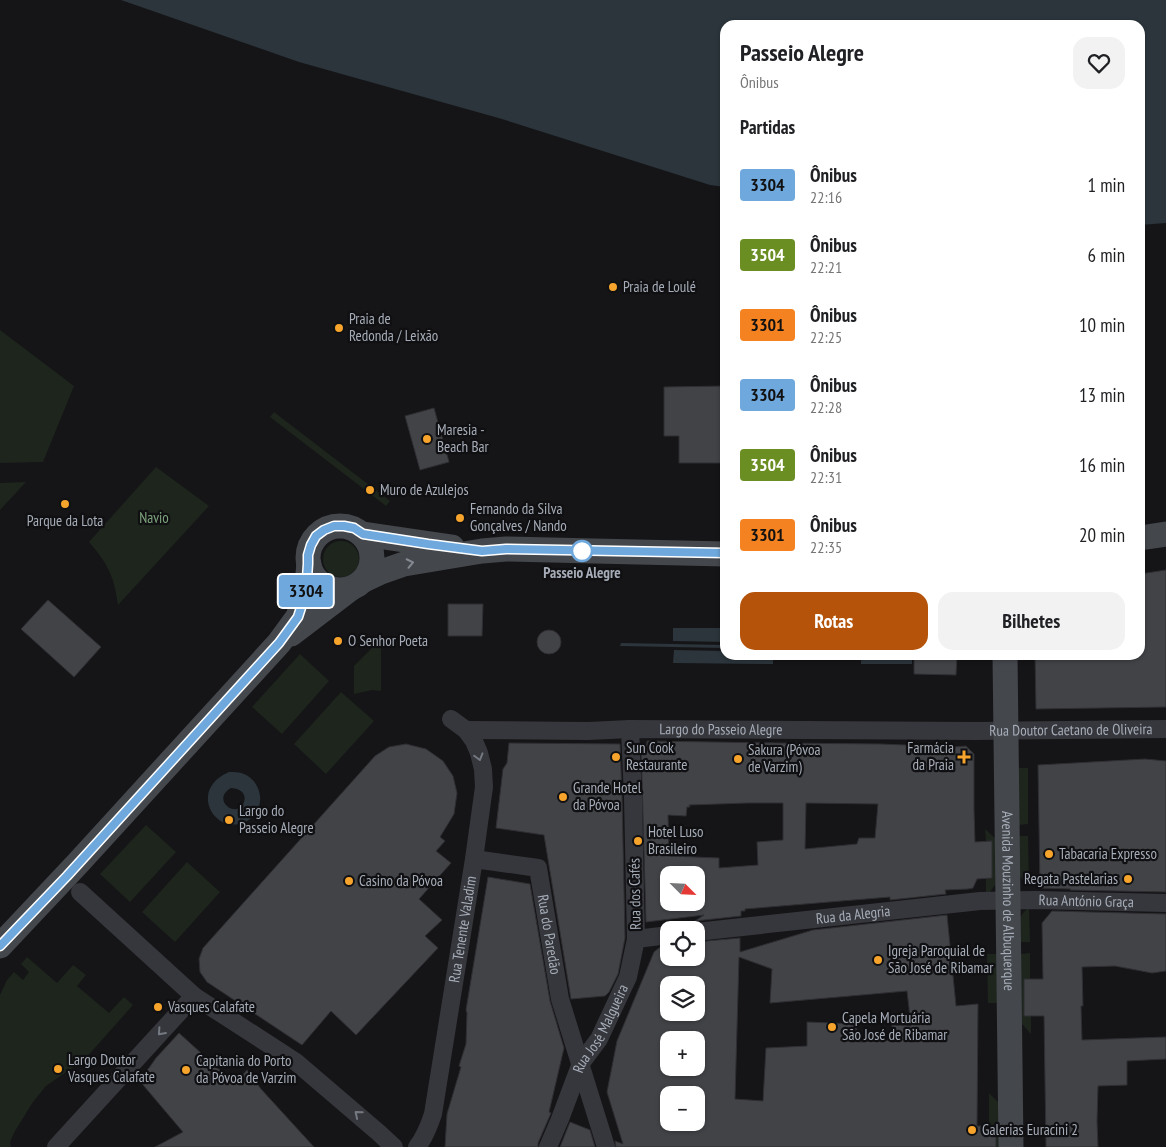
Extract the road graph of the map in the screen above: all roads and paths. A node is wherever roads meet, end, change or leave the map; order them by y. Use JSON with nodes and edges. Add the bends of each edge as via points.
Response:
{"nodes":[{"id":1,"x":363,"y":534,"type":"junction"},
{"id":2,"x":1166,"y":534,"type":"edge"},
{"id":3,"x":1145,"y":537,"type":"edge"},
{"id":4,"x":482,"y":551,"type":"junction"},
{"id":5,"x":720,"y":554,"type":"edge"},
{"id":6,"x":308,"y":564,"type":"junction"},
{"id":7,"x":357,"y":585,"type":"junction"},
{"id":8,"x":279,"y":643,"type":"junction"},
{"id":9,"x":1005,"y":660,"type":"edge"},
{"id":10,"x":451,"y":719,"type":"dead end"},
{"id":11,"x":630,"y":729,"type":"junction"},
{"id":12,"x":1166,"y":729,"type":"edge"},
{"id":13,"x":466,"y":730,"type":"junction"},
{"id":14,"x":977,"y":731,"type":"joint"},
{"id":15,"x":1006,"y":731,"type":"junction"},
{"id":16,"x":474,"y":860,"type":"junction"},
{"id":17,"x":80,"y":892,"type":"dead end"},
{"id":18,"x":1008,"y":900,"type":"junction"},
{"id":19,"x":1166,"y":904,"type":"edge"},
{"id":20,"x":705,"y":931,"type":"edge"},
{"id":21,"x":660,"y":936,"type":"edge"},
{"id":22,"x":636,"y":939,"type":"junction"},
{"id":23,"x":0,"y":946,"type":"edge"},
{"id":24,"x":194,"y":996,"type":"junction"},
{"id":25,"x":581,"y":1063,"type":"junction"},
{"id":26,"x":425,"y":1144,"type":"edge"},
{"id":27,"x":56,"y":1147,"type":"edge"},
{"id":28,"x":394,"y":1147,"type":"edge"},
{"id":29,"x":548,"y":1147,"type":"edge"},
{"id":30,"x":606,"y":1147,"type":"edge"},
{"id":31,"x":1011,"y":1147,"type":"edge"}],
"edges":[{"from":1,"to":4,"type":"main road"},
{"from":1,"to":6,"type":"main road","via":[[344,526],[324,530],[311,545]]},
{"from":1,"to":7,"type":"main road","via":[[369,542],[373,562],[370,572]]},
{"from":2,"to":3,"type":"main road"},
{"from":4,"to":5,"type":"main road"},
{"from":7,"to":4,"type":"main road","one_way":true,"via":[[404,564]]},
{"from":6,"to":7,"type":"main road","via":[[324,587],[342,591]]},
{"from":6,"to":8,"type":"main road","via":[[306,592],[298,617]]},
{"from":7,"to":8,"type":"main road"},
{"from":8,"to":23,"type":"main road"},
{"from":9,"to":15,"type":"main road","name":"Avenida Mouzinho de Albuquerque"},
{"from":10,"to":13,"type":"street","name":"Rua Tenente Valadim"},
{"from":11,"to":13,"type":"street","name":"Largo do Passeio Alegre"},
{"from":11,"to":14,"type":"street","name":"Largo do Passeio Alegre"},
{"from":11,"to":22,"type":"street","name":"Rua dos Cafés"},
{"from":12,"to":15,"type":"street","name":"Rua Doutor Caetano de Oliveira"},
{"from":13,"to":16,"type":"street","name":"Rua Tenente Valadim","one_way":true,"via":[[474,741],[483,769],[484,787]]},
{"from":14,"to":15,"type":"street","name":"Rua Doutor Caetano de Oliveira"},
{"from":15,"to":18,"type":"main road","name":"Avenida Mouzinho de Albuquerque"},
{"from":16,"to":25,"type":"street","name":"Rua do Paredão","via":[[538,868],[560,999]]},
{"from":16,"to":26,"type":"street","name":"Rua Tenente Valadim","via":[[433,1114]]},
{"from":17,"to":24,"type":"street"},
{"from":18,"to":19,"type":"street","name":"Rua António Graça"},
{"from":18,"to":20,"type":"street","name":"Rua da Alegria"},
{"from":18,"to":31,"type":"main road","name":"Avenida Mouzinho de Albuquerque"},
{"from":21,"to":22,"type":"street"},
{"from":22,"to":25,"type":"street","name":"Rua José Malgueira","via":[[628,977],[599,1039]]},
{"from":24,"to":27,"type":"street","one_way":true},
{"from":28,"to":24,"type":"street","one_way":true,"via":[[296,1062]]},
{"from":25,"to":29,"type":"street"},
{"from":25,"to":30,"type":"street","name":"Rua José Malgueira"}]}
